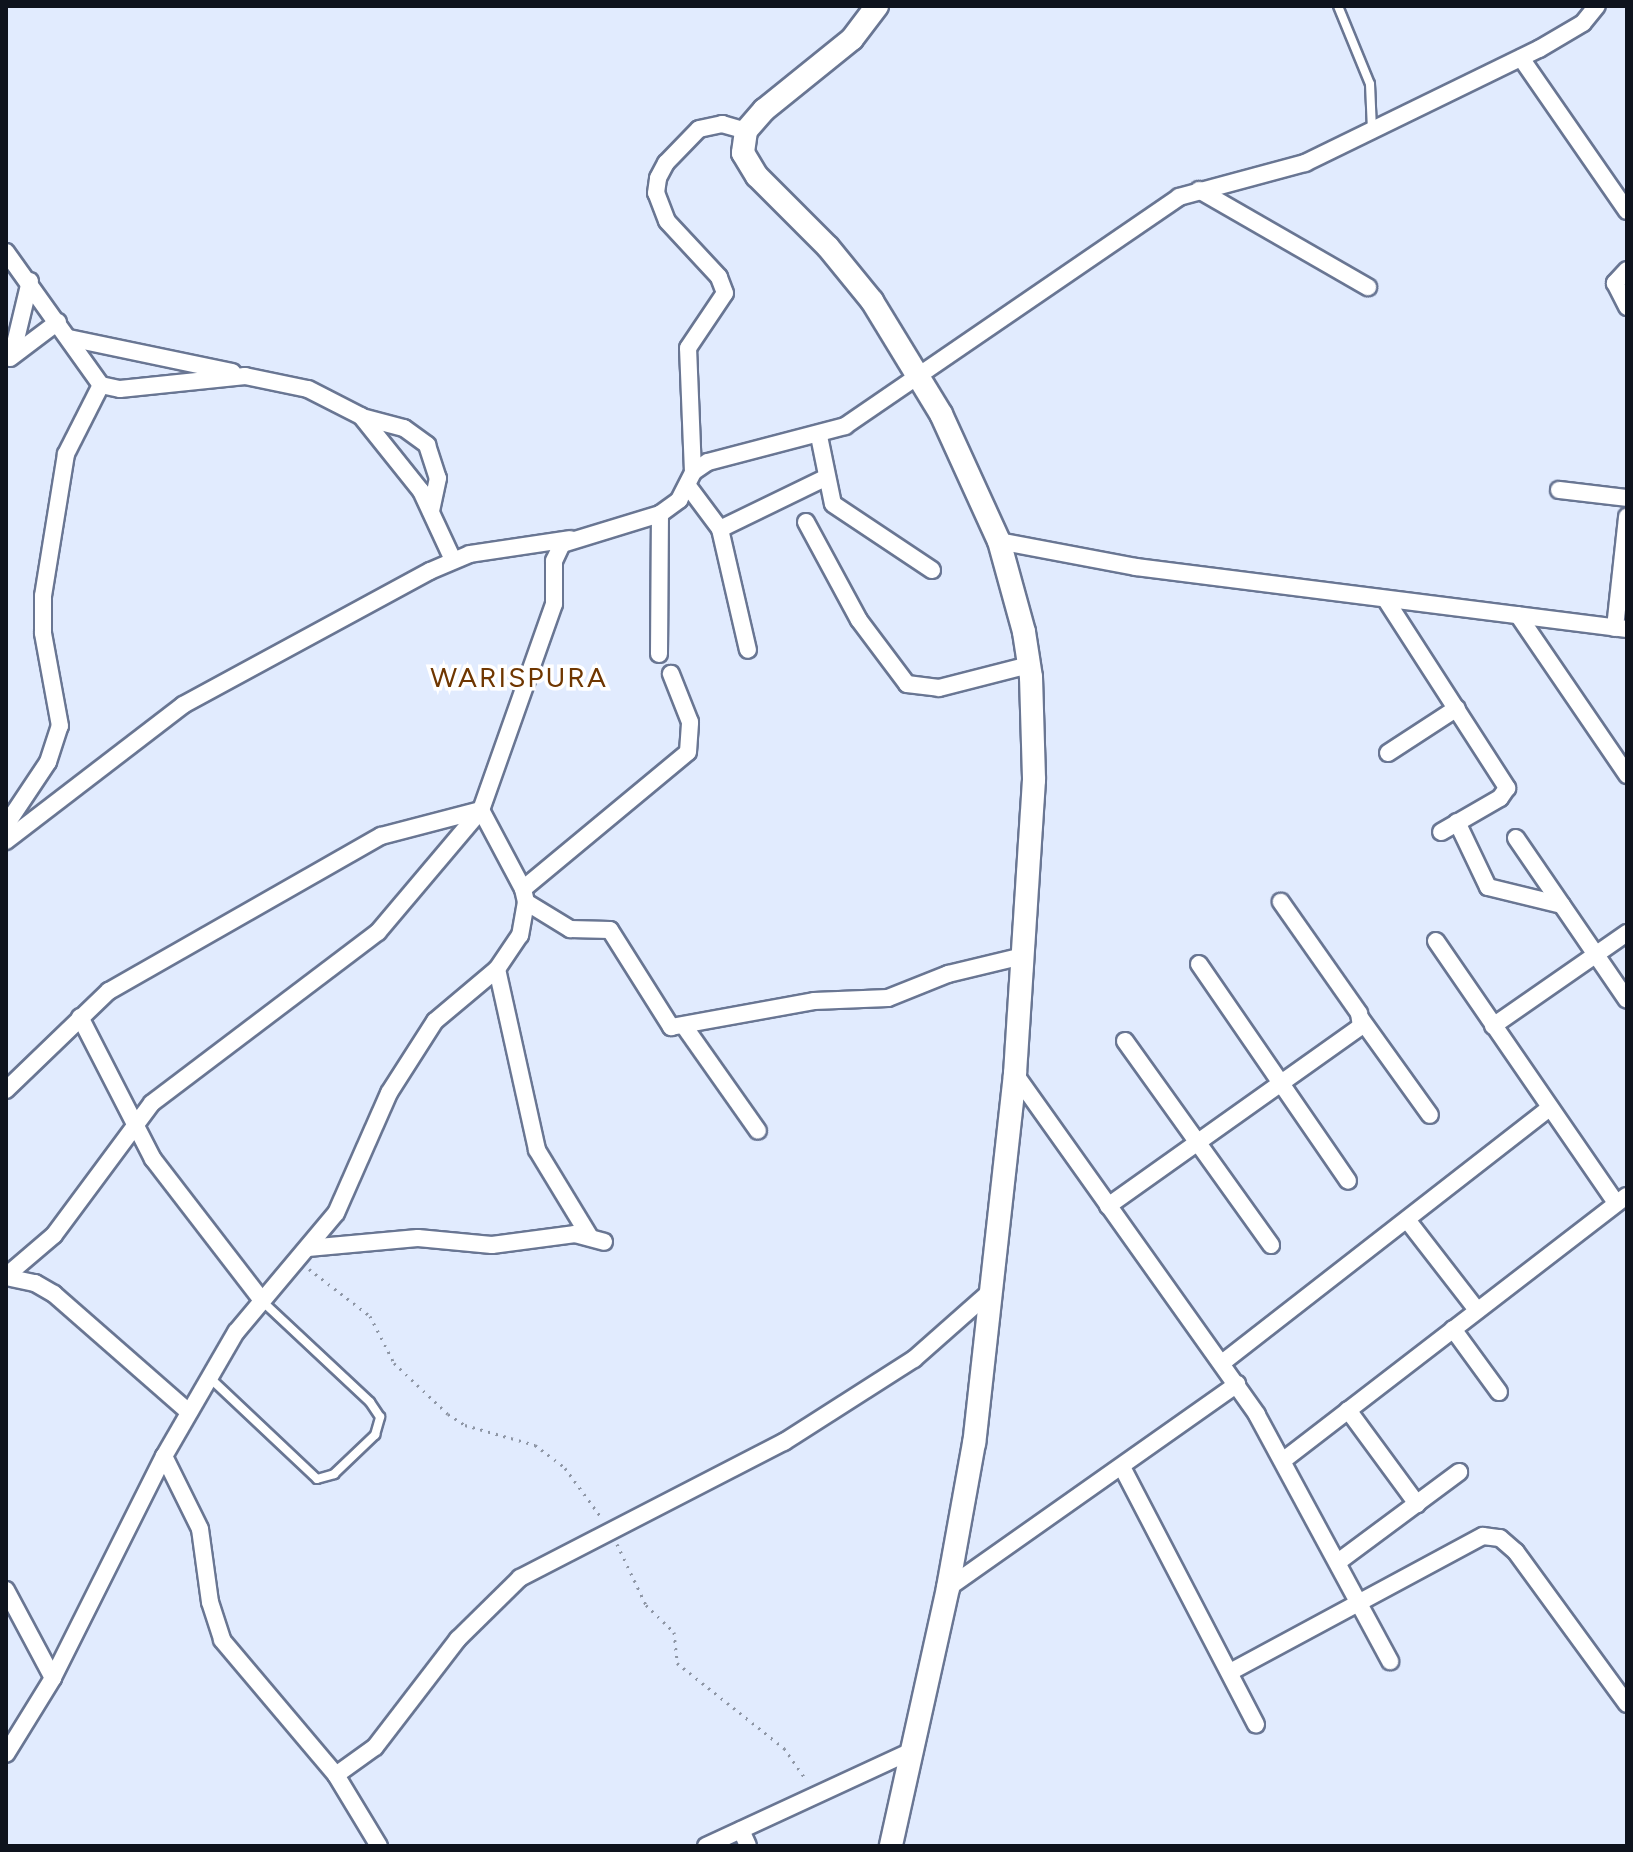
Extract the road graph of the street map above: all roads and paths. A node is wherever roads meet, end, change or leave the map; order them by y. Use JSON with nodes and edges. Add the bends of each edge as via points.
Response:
{"nodes":[{"id":1,"x":877,"y":6,"type":"edge"},
{"id":2,"x":1338,"y":6,"type":"edge"},
{"id":3,"x":1597,"y":6,"type":"edge"},
{"id":4,"x":1521,"y":58,"type":"junction"},
{"id":5,"x":1372,"y":130,"type":"junction"},
{"id":6,"x":746,"y":131,"type":"junction"},
{"id":7,"x":1199,"y":190,"type":"junction"},
{"id":8,"x":1627,"y":211,"type":"edge"},
{"id":9,"x":6,"y":252,"type":"edge"},
{"id":10,"x":1627,"y":270,"type":"edge"},
{"id":11,"x":30,"y":281,"type":"junction"},
{"id":12,"x":1368,"y":287,"type":"dead end"},
{"id":13,"x":1627,"y":307,"type":"edge"},
{"id":14,"x":58,"y":322,"type":"junction"},
{"id":15,"x":69,"y":338,"type":"junction"},
{"id":16,"x":9,"y":359,"type":"edge"},
{"id":17,"x":245,"y":376,"type":"junction"},
{"id":18,"x":923,"y":377,"type":"junction"},
{"id":19,"x":101,"y":385,"type":"junction"},
{"id":20,"x":361,"y":416,"type":"junction"},
{"id":21,"x":819,"y":436,"type":"junction"},
{"id":22,"x":825,"y":478,"type":"junction"},
{"id":23,"x":690,"y":479,"type":"junction"},
{"id":24,"x":1559,"y":490,"type":"dead end"},
{"id":25,"x":1627,"y":498,"type":"edge"},
{"id":26,"x":431,"y":511,"type":"junction"},
{"id":27,"x":660,"y":514,"type":"junction"},
{"id":28,"x":1627,"y":517,"type":"edge"},
{"id":29,"x":806,"y":522,"type":"dead end"},
{"id":30,"x":720,"y":529,"type":"junction"},
{"id":31,"x":571,"y":539,"type":"junction"},
{"id":32,"x":999,"y":541,"type":"junction"},
{"id":33,"x":453,"y":560,"type":"junction"},
{"id":34,"x":932,"y":570,"type":"dead end"},
{"id":35,"x":1386,"y":600,"type":"junction"},
{"id":36,"x":1518,"y":615,"type":"junction"},
{"id":37,"x":1621,"y":628,"type":"edge"},
{"id":38,"x":748,"y":650,"type":"dead end"},
{"id":39,"x":659,"y":654,"type":"dead end"},
{"id":40,"x":1029,"y":665,"type":"junction"},
{"id":41,"x":671,"y":674,"type":"dead end"},
{"id":42,"x":1457,"y":708,"type":"junction"},
{"id":43,"x":1388,"y":753,"type":"dead end"},
{"id":44,"x":1627,"y":775,"type":"edge"},
{"id":45,"x":481,"y":810,"type":"junction"},
{"id":46,"x":1457,"y":822,"type":"junction"},
{"id":47,"x":6,"y":825,"type":"edge"},
{"id":48,"x":1441,"y":832,"type":"dead end"},
{"id":49,"x":1516,"y":838,"type":"dead end"},
{"id":50,"x":6,"y":841,"type":"edge"},
{"id":51,"x":524,"y":896,"type":"junction"},
{"id":52,"x":1281,"y":902,"type":"dead end"},
{"id":53,"x":1562,"y":905,"type":"junction"},
{"id":54,"x":1627,"y":933,"type":"edge"},
{"id":55,"x":1436,"y":941,"type":"dead end"},
{"id":56,"x":1595,"y":955,"type":"junction"},
{"id":57,"x":1023,"y":956,"type":"junction"},
{"id":58,"x":1199,"y":964,"type":"dead end"},
{"id":59,"x":497,"y":969,"type":"junction"},
{"id":60,"x":1627,"y":1000,"type":"edge"},
{"id":61,"x":80,"y":1017,"type":"junction"},
{"id":62,"x":1361,"y":1019,"type":"junction"},
{"id":63,"x":684,"y":1026,"type":"junction"},
{"id":64,"x":1493,"y":1026,"type":"junction"},
{"id":65,"x":1125,"y":1041,"type":"dead end"},
{"id":66,"x":1015,"y":1074,"type":"junction"},
{"id":67,"x":1282,"y":1085,"type":"junction"},
{"id":68,"x":6,"y":1090,"type":"edge"},
{"id":69,"x":1548,"y":1109,"type":"junction"},
{"id":70,"x":1430,"y":1115,"type":"dead end"},
{"id":71,"x":134,"y":1126,"type":"junction"},
{"id":72,"x":758,"y":1131,"type":"dead end"},
{"id":73,"x":1199,"y":1143,"type":"junction"},
{"id":74,"x":1348,"y":1181,"type":"dead end"},
{"id":75,"x":1621,"y":1200,"type":"edge"},
{"id":76,"x":1108,"y":1206,"type":"junction"},
{"id":77,"x":1408,"y":1221,"type":"junction"},
{"id":78,"x":1271,"y":1245,"type":"dead end"},
{"id":79,"x":302,"y":1254,"type":"junction"},
{"id":80,"x":6,"y":1276,"type":"edge"},
{"id":81,"x":994,"y":1288,"type":"junction"},
{"id":82,"x":260,"y":1298,"type":"junction"},
{"id":83,"x":1477,"y":1310,"type":"junction"},
{"id":84,"x":1453,"y":1329,"type":"junction"},
{"id":85,"x":1222,"y":1363,"type":"junction"},
{"id":86,"x":210,"y":1378,"type":"junction"},
{"id":87,"x":1237,"y":1384,"type":"junction"},
{"id":88,"x":1499,"y":1392,"type":"dead end"},
{"id":89,"x":1348,"y":1410,"type":"junction"},
{"id":90,"x":189,"y":1412,"type":"junction"},
{"id":91,"x":164,"y":1456,"type":"junction"},
{"id":92,"x":1285,"y":1459,"type":"junction"},
{"id":93,"x":1123,"y":1469,"type":"junction"},
{"id":94,"x":1459,"y":1472,"type":"dead end"},
{"id":95,"x":1417,"y":1504,"type":"junction"},
{"id":96,"x":611,"y":1530,"type":"junction"},
{"id":97,"x":1338,"y":1562,"type":"junction"},
{"id":98,"x":948,"y":1588,"type":"junction"},
{"id":99,"x":6,"y":1590,"type":"edge"},
{"id":100,"x":1360,"y":1605,"type":"junction"},
{"id":101,"x":1390,"y":1661,"type":"dead end"},
{"id":102,"x":1232,"y":1671,"type":"junction"},
{"id":103,"x":53,"y":1678,"type":"junction"},
{"id":104,"x":1627,"y":1704,"type":"edge"},
{"id":105,"x":1256,"y":1724,"type":"dead end"},
{"id":106,"x":912,"y":1751,"type":"junction"},
{"id":107,"x":6,"y":1754,"type":"edge"},
{"id":108,"x":336,"y":1775,"type":"junction"},
{"id":109,"x":815,"y":1796,"type":"junction"},
{"id":110,"x":741,"y":1830,"type":"junction"},
{"id":111,"x":379,"y":1846,"type":"edge"},
{"id":112,"x":706,"y":1846,"type":"edge"},
{"id":113,"x":748,"y":1846,"type":"edge"},
{"id":114,"x":891,"y":1846,"type":"edge"}],
"edges":[{"from":1,"to":6,"type":"street","via":[[852,39],[764,110]]},
{"from":2,"to":5,"type":"lane","via":[[1370,84]]},
{"from":3,"to":4,"type":"street","via":[[1583,23]]},
{"from":4,"to":5,"type":"street"},
{"from":4,"to":8,"type":"street"},
{"from":5,"to":7,"type":"street","via":[[1288,170]]},
{"from":6,"to":18,"type":"street","via":[[743,153],[757,176],[828,247]]},
{"from":6,"to":23,"type":"street","via":[[722,124],[699,129],[658,178],[656,193],[667,221],[719,277],[725,293],[686,359]]},
{"from":7,"to":12,"type":"street"},
{"from":7,"to":18,"type":"street","via":[[1129,228]]},
{"from":9,"to":11,"type":"street"},
{"from":10,"to":13,"type":"street","via":[[1615,283]]},
{"from":11,"to":14,"type":"street"},
{"from":11,"to":16,"type":"street"},
{"from":14,"to":15,"type":"street"},
{"from":14,"to":16,"type":"street"},
{"from":15,"to":17,"type":"street"},
{"from":15,"to":19,"type":"street"},
{"from":17,"to":19,"type":"street","via":[[120,389]]},
{"from":17,"to":20,"type":"street","via":[[308,389]]},
{"from":18,"to":21,"type":"street","via":[[845,426]]},
{"from":18,"to":32,"type":"street"},
{"from":19,"to":47,"type":"street","via":[[66,454],[43,596],[43,633],[60,726],[48,762]]},
{"from":20,"to":26,"type":"street"},
{"from":20,"to":26,"type":"street","via":[[404,428],[427,445],[438,478]]},
{"from":21,"to":22,"type":"street"},
{"from":21,"to":23,"type":"street","via":[[729,456]]},
{"from":22,"to":30,"type":"street"},
{"from":22,"to":34,"type":"street","via":[[841,512]]},
{"from":23,"to":27,"type":"street"},
{"from":23,"to":30,"type":"street"},
{"from":24,"to":25,"type":"street"},
{"from":26,"to":33,"type":"street"},
{"from":27,"to":31,"type":"street"},
{"from":27,"to":39,"type":"street"},
{"from":28,"to":37,"type":"street"},
{"from":29,"to":40,"type":"street","via":[[859,620],[907,684],[939,688]]},
{"from":30,"to":38,"type":"street"},
{"from":31,"to":33,"type":"street"},
{"from":31,"to":45,"type":"street","via":[[556,550],[554,604]]},
{"from":32,"to":35,"type":"street","via":[[1136,567]]},
{"from":32,"to":40,"type":"street"},
{"from":33,"to":50,"type":"street","via":[[193,699]]},
{"from":35,"to":36,"type":"street"},
{"from":35,"to":42,"type":"street"},
{"from":36,"to":37,"type":"street"},
{"from":36,"to":44,"type":"street"},
{"from":40,"to":57,"type":"street","via":[[1034,780]]},
{"from":41,"to":51,"type":"street","via":[[690,722],[688,752]]},
{"from":42,"to":43,"type":"street"},
{"from":42,"to":46,"type":"street","via":[[1507,788],[1500,798]]},
{"from":45,"to":51,"type":"street"},
{"from":45,"to":61,"type":"street","via":[[368,842],[109,991]]},
{"from":45,"to":71,"type":"street","via":[[378,932],[164,1094]]},
{"from":46,"to":48,"type":"street"},
{"from":46,"to":53,"type":"street","via":[[1488,887]]},
{"from":49,"to":53,"type":"street"},
{"from":51,"to":59,"type":"street","via":[[520,935]]},
{"from":51,"to":63,"type":"street","via":[[570,929],[610,930],[664,1022]]},
{"from":52,"to":62,"type":"street"},
{"from":53,"to":56,"type":"street"},
{"from":54,"to":56,"type":"street"},
{"from":55,"to":64,"type":"street"},
{"from":56,"to":60,"type":"street"},
{"from":56,"to":64,"type":"street"},
{"from":57,"to":63,"type":"street","via":[[948,974],[888,998],[814,1001]]},
{"from":57,"to":66,"type":"street"},
{"from":58,"to":67,"type":"street"},
{"from":59,"to":79,"type":"street","via":[[435,1021],[389,1093],[336,1213]]},
{"from":59,"to":79,"type":"street","via":[[537,1150],[597,1239],[561,1235],[492,1245],[418,1238]]},
{"from":61,"to":68,"type":"street"},
{"from":61,"to":71,"type":"street"},
{"from":62,"to":67,"type":"street","via":[[1357,1031]]},
{"from":62,"to":70,"type":"street"},
{"from":63,"to":72,"type":"street"},
{"from":64,"to":69,"type":"street"},
{"from":65,"to":73,"type":"street"},
{"from":66,"to":76,"type":"street"},
{"from":66,"to":81,"type":"street"},
{"from":67,"to":73,"type":"street"},
{"from":67,"to":74,"type":"street"},
{"from":69,"to":75,"type":"street"},
{"from":69,"to":77,"type":"street"},
{"from":71,"to":80,"type":"street","via":[[54,1235]]},
{"from":71,"to":82,"type":"street","via":[[159,1169]]},
{"from":73,"to":76,"type":"street"},
{"from":73,"to":78,"type":"street"},
{"from":75,"to":83,"type":"street"},
{"from":76,"to":85,"type":"street"},
{"from":77,"to":83,"type":"street"},
{"from":77,"to":85,"type":"street"},
{"from":79,"to":82,"type":"street"},
{"from":79,"to":96,"type":"path","via":[[363,1308],[394,1363],[448,1414],[465,1425],[525,1440],[558,1461]]},
{"from":80,"to":90,"type":"street","via":[[54,1294]]},
{"from":81,"to":96,"type":"street","via":[[900,1369],[760,1456]]},
{"from":81,"to":98,"type":"street"},
{"from":82,"to":86,"type":"street"},
{"from":82,"to":86,"type":"lane","via":[[370,1402],[380,1417],[375,1435],[334,1474],[317,1479]]},
{"from":83,"to":84,"type":"street"},
{"from":84,"to":88,"type":"street"},
{"from":84,"to":89,"type":"street"},
{"from":85,"to":87,"type":"street"},
{"from":86,"to":90,"type":"street"},
{"from":87,"to":92,"type":"street"},
{"from":87,"to":93,"type":"street"},
{"from":89,"to":92,"type":"street"},
{"from":89,"to":95,"type":"street"},
{"from":90,"to":91,"type":"street"},
{"from":91,"to":103,"type":"street"},
{"from":91,"to":108,"type":"street","via":[[200,1529],[214,1622],[222,1640]]},
{"from":92,"to":97,"type":"street"},
{"from":93,"to":98,"type":"street"},
{"from":93,"to":102,"type":"street"},
{"from":94,"to":95,"type":"street"},
{"from":95,"to":97,"type":"street"},
{"from":96,"to":108,"type":"street","via":[[503,1592],[458,1639],[375,1747]]},
{"from":96,"to":109,"type":"path","via":[[641,1598],[674,1632],[677,1663],[784,1748]]},
{"from":97,"to":100,"type":"street"},
{"from":98,"to":106,"type":"street"},
{"from":99,"to":103,"type":"street"},
{"from":100,"to":101,"type":"street"},
{"from":100,"to":102,"type":"street"},
{"from":100,"to":104,"type":"street","via":[[1468,1543],[1483,1536],[1500,1538]]},
{"from":102,"to":105,"type":"street"},
{"from":103,"to":107,"type":"street"},
{"from":106,"to":109,"type":"street"},
{"from":106,"to":114,"type":"street"},
{"from":108,"to":111,"type":"street"},
{"from":109,"to":110,"type":"street"},
{"from":110,"to":112,"type":"street"},
{"from":110,"to":113,"type":"street"}]}
